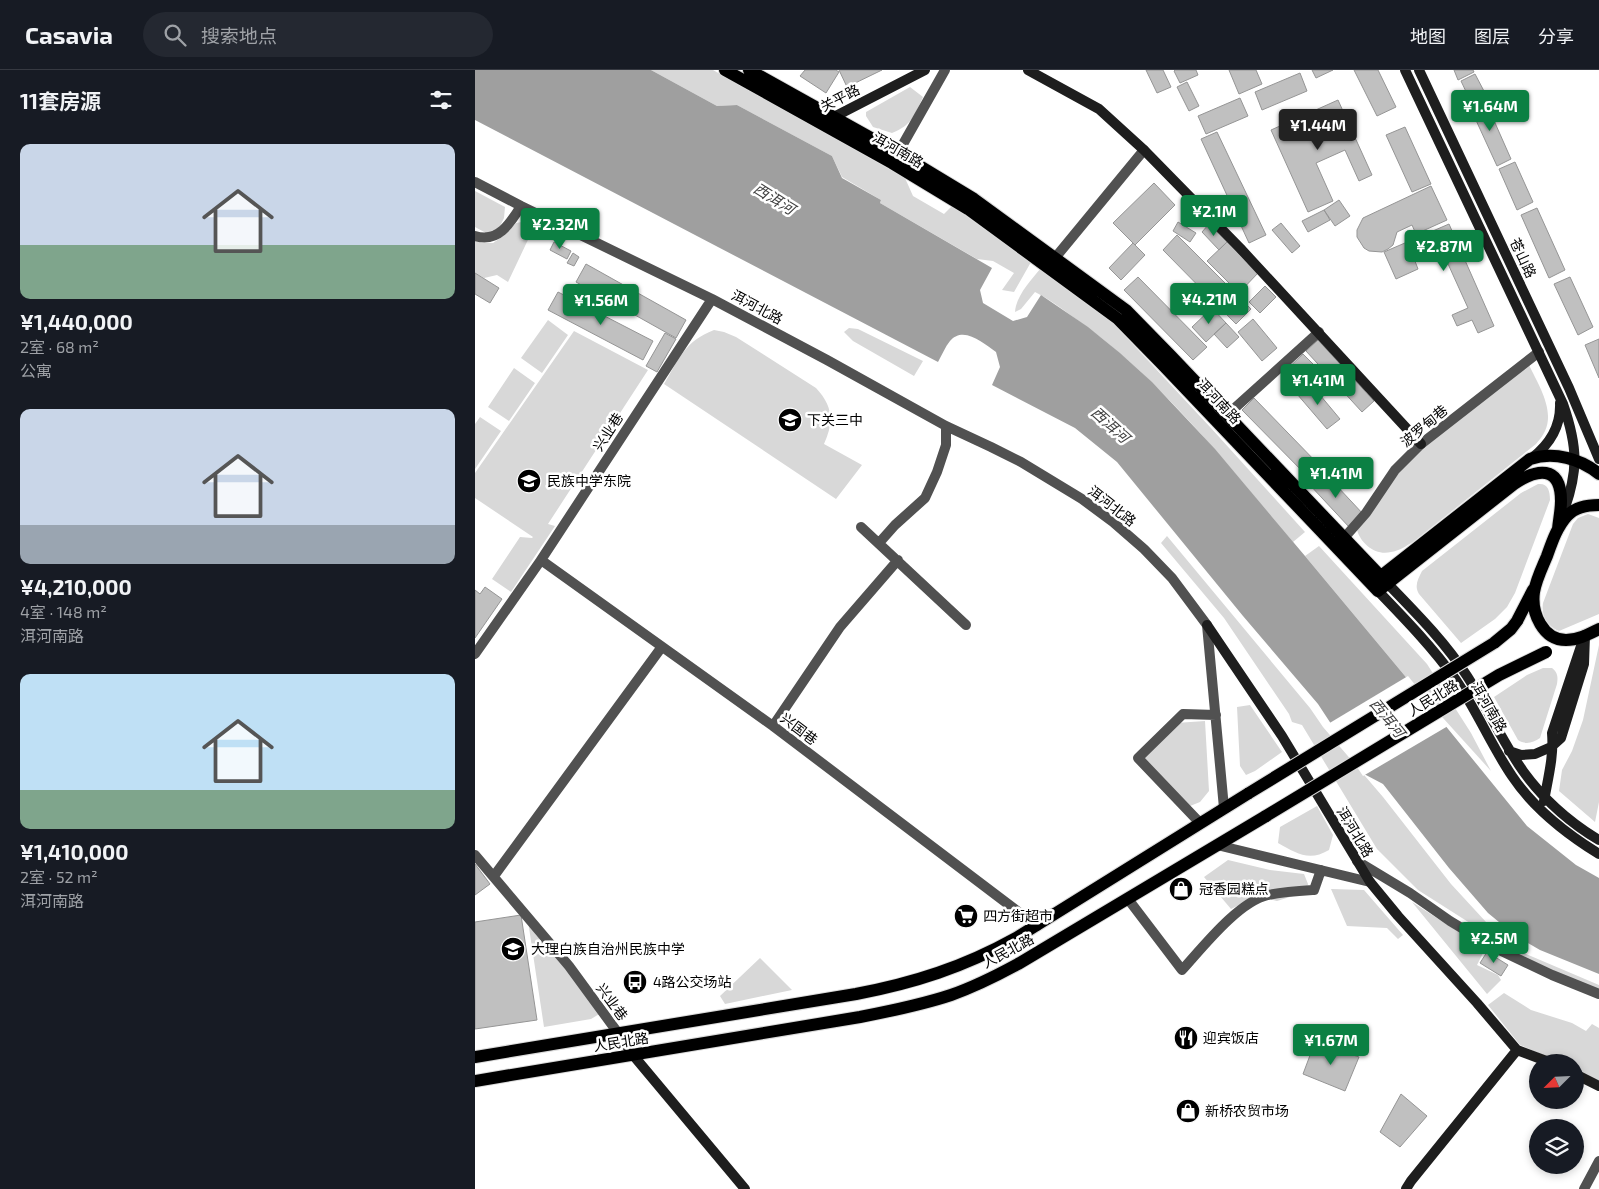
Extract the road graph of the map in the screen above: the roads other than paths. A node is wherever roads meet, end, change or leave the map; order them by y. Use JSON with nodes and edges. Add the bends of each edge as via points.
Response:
{"nodes":[{"id":1,"x":725,"y":70,"type":"edge"},
{"id":2,"x":749,"y":70,"type":"edge"},
{"id":3,"x":925,"y":70,"type":"edge"},
{"id":4,"x":945,"y":70,"type":"edge"},
{"id":5,"x":1028,"y":70,"type":"edge"},
{"id":6,"x":1405,"y":70,"type":"edge"},
{"id":7,"x":1419,"y":70,"type":"edge"},
{"id":8,"x":833,"y":117,"type":"junction"},
{"id":9,"x":820,"y":123,"type":"junction"},
{"id":10,"x":1144,"y":150,"type":"junction"},
{"id":11,"x":898,"y":153,"type":"junction"},
{"id":12,"x":475,"y":182,"type":"edge"},
{"id":13,"x":521,"y":206,"type":"junction"},
{"id":14,"x":475,"y":236,"type":"edge"},
{"id":15,"x":1055,"y":258,"type":"junction"},
{"id":16,"x":712,"y":299,"type":"junction"},
{"id":17,"x":1319,"y":332,"type":"junction"},
{"id":18,"x":1539,"y":352,"type":"junction"},
{"id":19,"x":1556,"y":388,"type":"junction"},
{"id":20,"x":1227,"y":415,"type":"junction"},
{"id":21,"x":946,"y":426,"type":"junction"},
{"id":22,"x":1421,"y":444,"type":"junction"},
{"id":23,"x":1599,"y":459,"type":"edge"},
{"id":24,"x":1530,"y":460,"type":"junction"},
{"id":25,"x":1575,"y":460,"type":"junction"},
{"id":26,"x":1599,"y":474,"type":"edge"},
{"id":27,"x":1599,"y":505,"type":"edge"},
{"id":28,"x":861,"y":527,"type":"dead end"},
{"id":29,"x":1558,"y":529,"type":"junction"},
{"id":30,"x":1344,"y":538,"type":"junction"},
{"id":31,"x":879,"y":543,"type":"junction"},
{"id":32,"x":541,"y":560,"type":"junction"},
{"id":33,"x":898,"y":560,"type":"junction"},
{"id":34,"x":1379,"y":584,"type":"junction"},
{"id":35,"x":1536,"y":584,"type":"junction"},
{"id":36,"x":966,"y":625,"type":"dead end"},
{"id":37,"x":1207,"y":625,"type":"junction"},
{"id":38,"x":1599,"y":629,"type":"edge"},
{"id":39,"x":1585,"y":636,"type":"junction"},
{"id":40,"x":661,"y":648,"type":"junction"},
{"id":41,"x":475,"y":654,"type":"edge"},
{"id":42,"x":1216,"y":715,"type":"junction"},
{"id":43,"x":773,"y":726,"type":"junction"},
{"id":44,"x":1492,"y":743,"type":"junction"},
{"id":45,"x":1553,"y":745,"type":"junction"},
{"id":46,"x":1511,"y":751,"type":"junction"},
{"id":47,"x":1545,"y":797,"type":"junction"},
{"id":48,"x":1225,"y":808,"type":"junction"},
{"id":49,"x":1542,"y":811,"type":"junction"},
{"id":50,"x":1201,"y":823,"type":"junction"},
{"id":51,"x":1599,"y":840,"type":"edge"},
{"id":52,"x":1217,"y":846,"type":"junction"},
{"id":53,"x":1599,"y":854,"type":"edge"},
{"id":54,"x":475,"y":856,"type":"edge"},
{"id":55,"x":1357,"y":861,"type":"junction"},
{"id":56,"x":1321,"y":870,"type":"junction"},
{"id":57,"x":494,"y":876,"type":"junction"},
{"id":58,"x":1370,"y":882,"type":"junction"},
{"id":59,"x":1128,"y":899,"type":"junction"},
{"id":60,"x":1037,"y":926,"type":"junction"},
{"id":61,"x":1599,"y":994,"type":"edge"},
{"id":62,"x":618,"y":1033,"type":"junction"},
{"id":63,"x":1517,"y":1050,"type":"junction"},
{"id":64,"x":1529,"y":1054,"type":"edge"},
{"id":65,"x":633,"y":1055,"type":"junction"},
{"id":66,"x":475,"y":1057,"type":"edge"},
{"id":67,"x":1584,"y":1078,"type":"edge"},
{"id":68,"x":475,"y":1081,"type":"edge"},
{"id":69,"x":1599,"y":1086,"type":"edge"},
{"id":70,"x":1599,"y":1161,"type":"edge"},
{"id":71,"x":745,"y":1189,"type":"edge"},
{"id":72,"x":1406,"y":1189,"type":"edge"},
{"id":73,"x":1584,"y":1189,"type":"edge"}],
"edges":[{"from":1,"to":9,"type":"main road","name":"洱河南路"},
{"from":2,"to":8,"type":"main road","name":"洱河南路"},
{"from":3,"to":8,"type":"main road","name":"关平路"},
{"from":4,"to":11,"type":"street"},
{"from":5,"to":10,"type":"main road","via":[[1099,109]]},
{"from":6,"to":18,"type":"main road","name":"苍山路"},
{"from":7,"to":23,"type":"main road","name":"苍山路","via":[[1569,388]]},
{"from":8,"to":9,"type":"main road","name":"关平路"},
{"from":8,"to":11,"type":"main road","name":"洱河南路"},
{"from":9,"to":34,"type":"main road","name":"洱河南路","via":[[967,209],[1118,319]]},
{"from":10,"to":15,"type":"street"},
{"from":10,"to":17,"type":"main road"},
{"from":11,"to":15,"type":"main road","name":"洱河南路","via":[[974,199]]},
{"from":12,"to":13,"type":"street","name":"洱河北路"},
{"from":13,"to":14,"type":"street","via":[[507,228],[495,236],[483,239]]},
{"from":13,"to":16,"type":"street","name":"洱河北路"},
{"from":15,"to":20,"type":"main road","name":"洱河南路","via":[[1126,310]]},
{"from":16,"to":21,"type":"street","name":"洱河北路"},
{"from":16,"to":32,"type":"street","name":"兴业巷"},
{"from":17,"to":20,"type":"street"},
{"from":17,"to":22,"type":"main road"},
{"from":18,"to":19,"type":"main road","name":"苍山路"},
{"from":18,"to":22,"type":"street","name":"波罗甸巷"},
{"from":19,"to":24,"type":"main road","via":[[1560,403],[1557,425],[1547,444]]},
{"from":19,"to":25,"type":"main road","via":[[1570,424]]},
{"from":20,"to":30,"type":"main road","name":"洱河南路"},
{"from":21,"to":31,"type":"street","via":[[946,445],[925,498]]},
{"from":21,"to":37,"type":"street","name":"洱河北路","via":[[1021,462],[1113,522],[1172,578]]},
{"from":22,"to":30,"type":"street","name":"波罗甸巷","via":[[1395,470],[1366,513]]},
{"from":24,"to":25,"type":"main road","via":[[1554,456]]},
{"from":24,"to":34,"type":"main road"},
{"from":25,"to":26,"type":"main road"},
{"from":25,"to":29,"type":"main road","via":[[1571,491]]},
{"from":27,"to":29,"type":"main road","via":[[1574,511]]},
{"from":28,"to":31,"type":"street"},
{"from":29,"to":34,"type":"main road","via":[[1561,501],[1557,483],[1547,473],[1534,473],[1514,484]]},
{"from":29,"to":35,"type":"main road","name":"人民北路"},
{"from":30,"to":34,"type":"main road","name":"洱河南路"},
{"from":31,"to":33,"type":"street"},
{"from":32,"to":40,"type":"street","name":"兴国巷"},
{"from":32,"to":41,"type":"street","name":"兴业巷"},
{"from":33,"to":36,"type":"street"},
{"from":33,"to":43,"type":"street","via":[[840,626]]},
{"from":34,"to":44,"type":"main road","name":"洱河南路","via":[[1444,664]]},
{"from":34,"to":46,"type":"main road","name":"洱河南路","via":[[1437,636],[1479,695]]},
{"from":35,"to":39,"type":"main road","via":[[1535,606],[1545,631],[1561,640]]},
{"from":35,"to":48,"type":"main road","name":"人民北路","bridge":true,"via":[[1517,621],[1494,644]]},
{"from":37,"to":42,"type":"street"},
{"from":37,"to":55,"type":"main road","name":"洱河北路","via":[[1282,736]]},
{"from":38,"to":39,"type":"main road"},
{"from":39,"to":45,"type":"main road","via":[[1584,664],[1561,738]]},
{"from":39,"to":52,"type":"main road","name":"人民北路","bridge":true,"via":[[1505,672]]},
{"from":40,"to":43,"type":"street","name":"兴国巷"},
{"from":40,"to":57,"type":"street"},
{"from":42,"to":48,"type":"street"},
{"from":42,"to":50,"type":"street","via":[[1183,714],[1138,758]]},
{"from":43,"to":60,"type":"street","name":"兴国巷"},
{"from":44,"to":46,"type":"main road"},
{"from":44,"to":49,"type":"main road","name":"洱河南路","via":[[1513,777]]},
{"from":45,"to":46,"type":"main road","via":[[1530,755]]},
{"from":45,"to":47,"type":"main road"},
{"from":46,"to":47,"type":"main road","name":"洱河南路"},
{"from":47,"to":49,"type":"main road"},
{"from":47,"to":51,"type":"main road","name":"洱河南路","via":[[1572,822]]},
{"from":48,"to":50,"type":"main road","name":"人民北路"},
{"from":49,"to":53,"type":"main road","name":"洱河南路","via":[[1565,832]]},
{"from":50,"to":60,"type":"main road","name":"人民北路"},
{"from":52,"to":56,"type":"street"},
{"from":52,"to":59,"type":"main road","name":"人民北路"},
{"from":54,"to":57,"type":"street","name":"兴业巷"},
{"from":55,"to":58,"type":"main road","name":"洱河北路"},
{"from":55,"to":61,"type":"street","via":[[1493,947]]},
{"from":56,"to":58,"type":"street"},
{"from":56,"to":59,"type":"street","via":[[1314,890],[1267,895],[1247,904],[1182,970]]},
{"from":57,"to":62,"type":"street","name":"兴业巷","via":[[569,966]]},
{"from":58,"to":63,"type":"main road","name":"洱河北路"},
{"from":59,"to":65,"type":"main road","name":"人民北路","via":[[1018,964],[945,997],[861,1017]]},
{"from":60,"to":62,"type":"main road","name":"人民北路","via":[[979,958],[914,981],[849,995]]},
{"from":62,"to":65,"type":"main road","name":"兴业巷"},
{"from":62,"to":66,"type":"main road","name":"人民北路"},
{"from":63,"to":64,"type":"main road","name":"洱河北路"},
{"from":63,"to":72,"type":"main road"},
{"from":65,"to":68,"type":"main road","name":"人民北路"},
{"from":65,"to":71,"type":"main road","name":"兴业巷"},
{"from":67,"to":69,"type":"main road"},
{"from":70,"to":73,"type":"street"}]}
